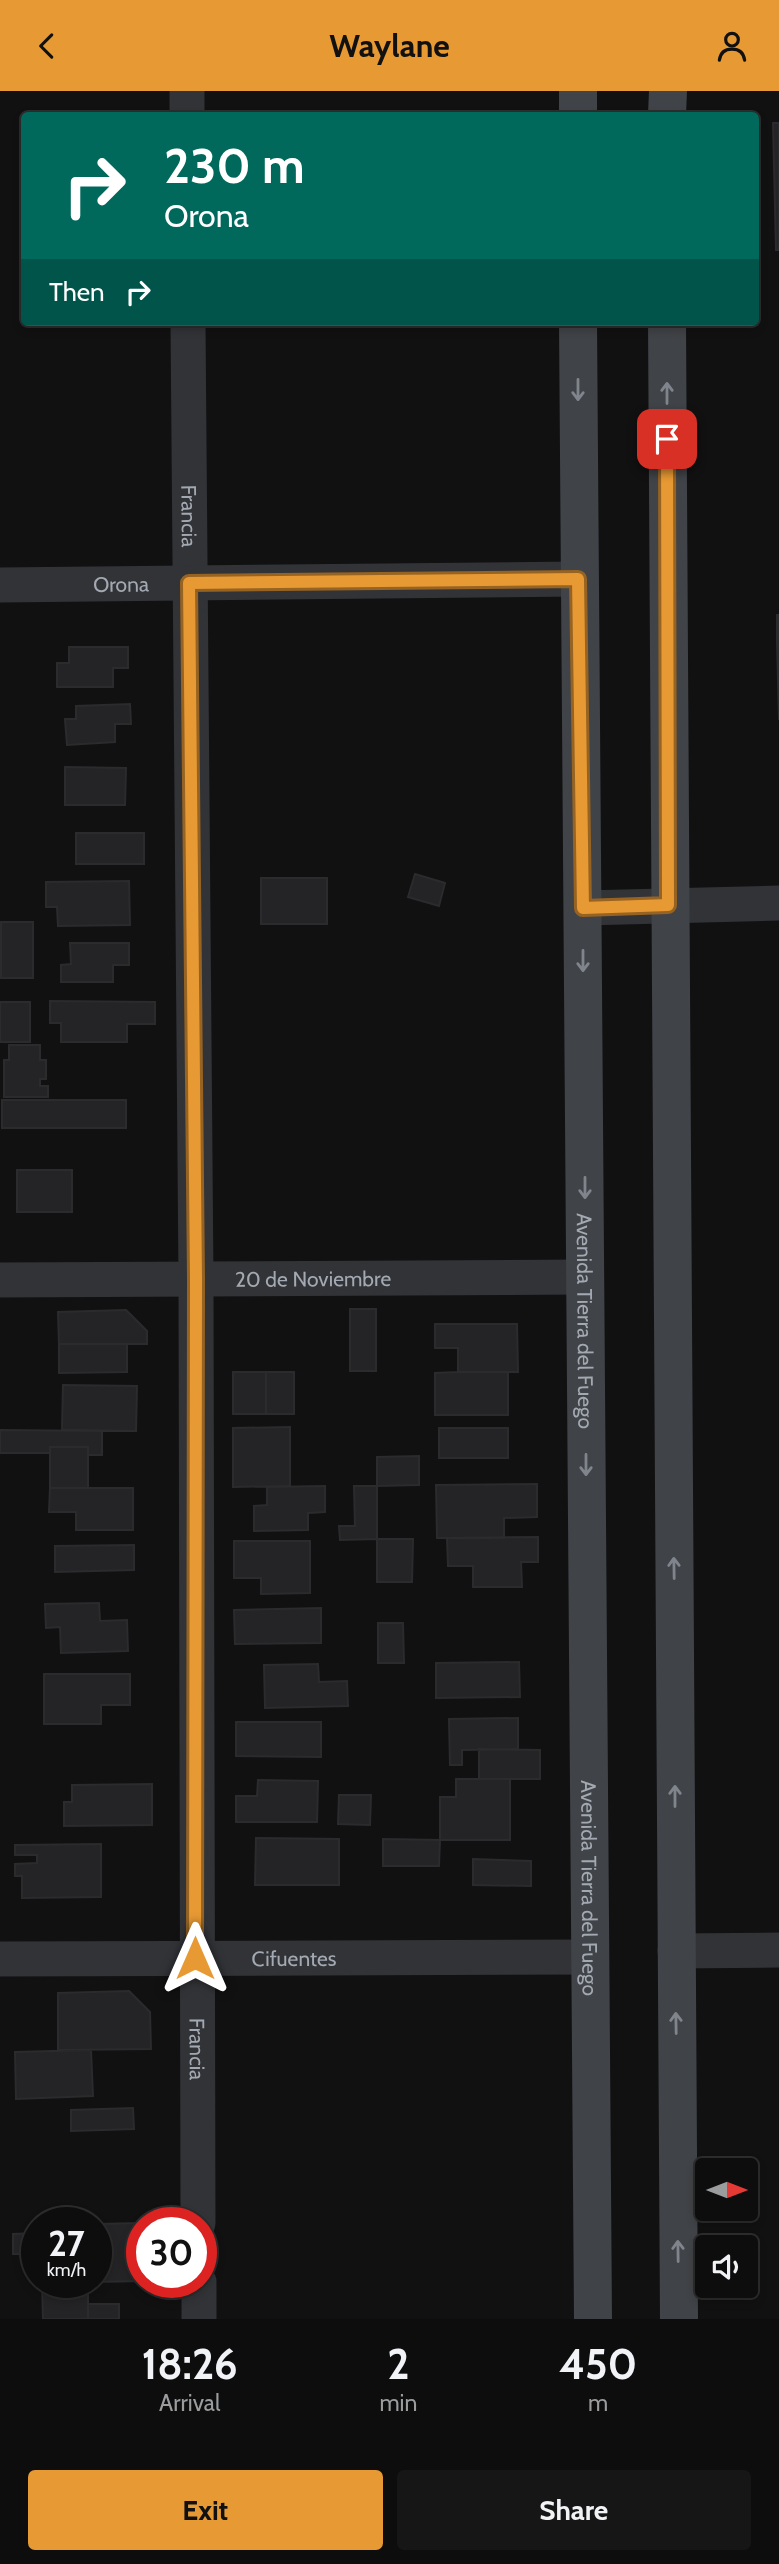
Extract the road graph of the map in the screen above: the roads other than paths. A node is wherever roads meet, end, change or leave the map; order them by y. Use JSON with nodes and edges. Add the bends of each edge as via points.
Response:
{"nodes":[{"id":1,"x":187,"y":91,"type":"edge"},
{"id":2,"x":578,"y":91,"type":"edge"},
{"id":3,"x":667,"y":91,"type":"edge"},
{"id":4,"x":187,"y":112,"type":"edge"},
{"id":5,"x":578,"y":112,"type":"edge"},
{"id":6,"x":667,"y":112,"type":"edge"},
{"id":7,"x":188,"y":326,"type":"edge"},
{"id":8,"x":578,"y":326,"type":"edge"},
{"id":9,"x":667,"y":326,"type":"edge"},
{"id":10,"x":578,"y":579,"type":"junction"},
{"id":11,"x":189,"y":583,"type":"junction"},
{"id":12,"x":0,"y":585,"type":"edge"},
{"id":13,"x":779,"y":903,"type":"edge"},
{"id":14,"x":668,"y":905,"type":"junction"},
{"id":15,"x":583,"y":908,"type":"junction"},
{"id":16,"x":585,"y":1277,"type":"junction"},
{"id":17,"x":196,"y":1279,"type":"junction"},
{"id":18,"x":0,"y":1280,"type":"edge"},
{"id":19,"x":779,"y":1950,"type":"edge"},
{"id":20,"x":675,"y":1951,"type":"junction"},
{"id":21,"x":589,"y":1957,"type":"junction"},
{"id":22,"x":195,"y":1958,"type":"junction"},
{"id":23,"x":0,"y":1959,"type":"edge"},
{"id":24,"x":198,"y":2207,"type":"edge"},
{"id":25,"x":199,"y":2298,"type":"edge"},
{"id":26,"x":199,"y":2319,"type":"edge"},
{"id":27,"x":593,"y":2319,"type":"edge"},
{"id":28,"x":679,"y":2319,"type":"edge"}],
"edges":[{"from":1,"to":4,"type":"street"},
{"from":2,"to":5,"type":"street"},
{"from":3,"to":6,"type":"street"},
{"from":7,"to":11,"type":"street","name":"Francia"},
{"from":8,"to":10,"type":"street","name":"Avenida Tierra del Fuego","one_way":true},
{"from":14,"to":9,"type":"street","one_way":true},
{"from":10,"to":11,"type":"street","name":"Orona"},
{"from":10,"to":15,"type":"street","name":"Avenida Tierra del Fuego"},
{"from":11,"to":12,"type":"street","name":"Orona"},
{"from":11,"to":17,"type":"street","name":"Francia"},
{"from":13,"to":14,"type":"street"},
{"from":14,"to":15,"type":"street"},
{"from":20,"to":14,"type":"street","one_way":true},
{"from":15,"to":16,"type":"street","name":"Avenida Tierra del Fuego","one_way":true},
{"from":16,"to":17,"type":"street","name":"20 de Noviembre"},
{"from":16,"to":21,"type":"street","name":"Avenida Tierra del Fuego","one_way":true},
{"from":17,"to":18,"type":"street","name":"20 de Noviembre"},
{"from":17,"to":22,"type":"street","name":"Francia"},
{"from":19,"to":20,"type":"street"},
{"from":28,"to":20,"type":"street","one_way":true},
{"from":21,"to":22,"type":"street","name":"Cifuentes"},
{"from":21,"to":27,"type":"street","name":"Avenida Tierra del Fuego"},
{"from":22,"to":23,"type":"street","name":"Cifuentes"},
{"from":22,"to":24,"type":"street","name":"Francia"},
{"from":25,"to":26,"type":"street"}]}
